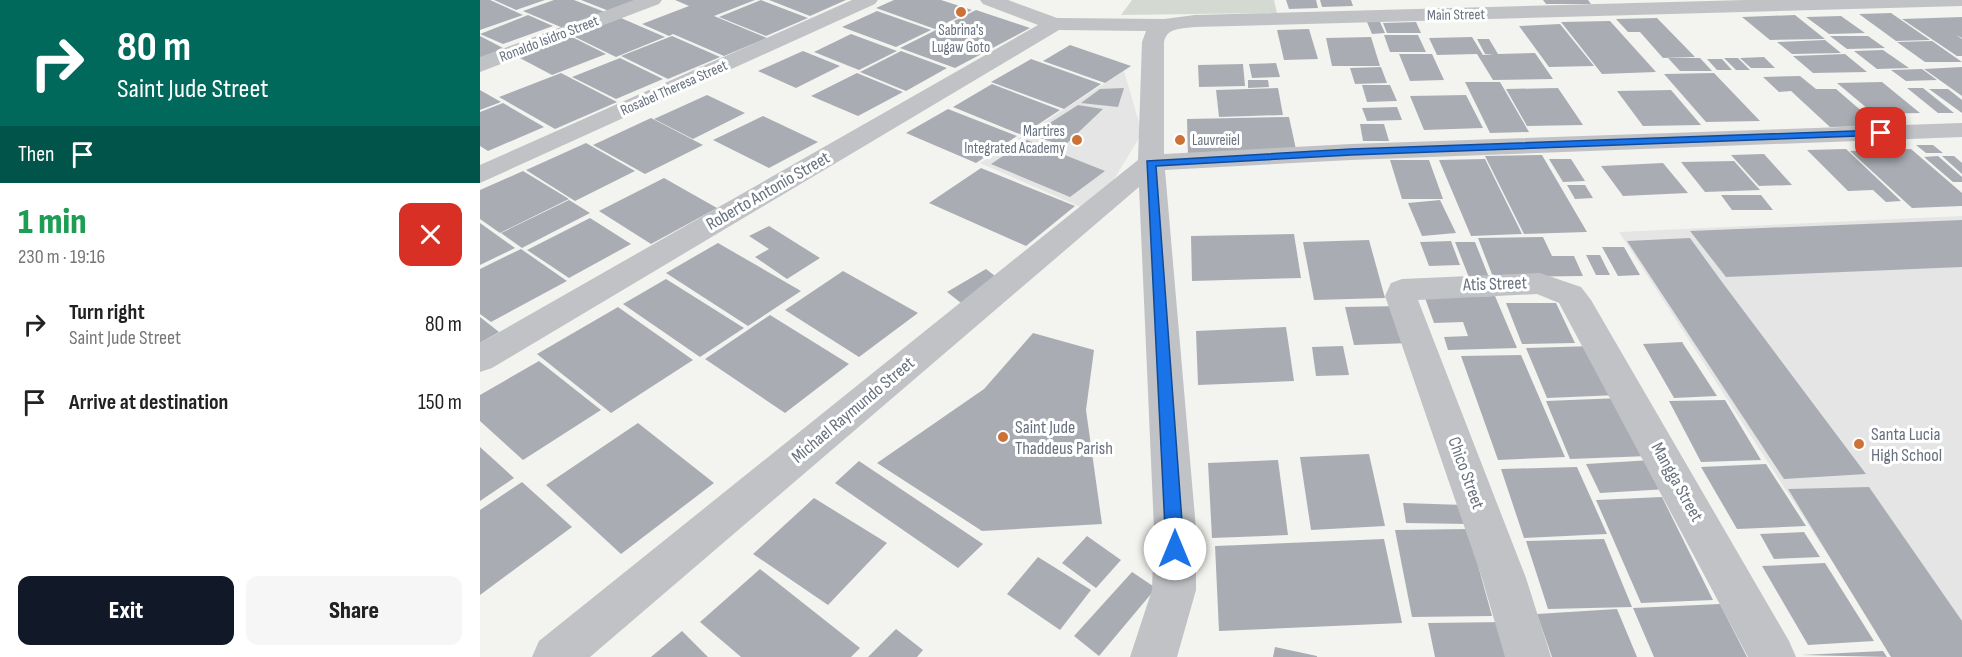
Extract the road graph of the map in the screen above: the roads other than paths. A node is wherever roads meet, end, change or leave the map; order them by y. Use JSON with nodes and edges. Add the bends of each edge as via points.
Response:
{"nodes":[{"id":1,"x":652,"y":0,"type":"edge"},
{"id":2,"x":867,"y":0,"type":"edge"},
{"id":3,"x":990,"y":0,"type":"edge"},
{"id":4,"x":1962,"y":0,"type":"edge"},
{"id":5,"x":1055,"y":24,"type":"junction"},
{"id":6,"x":1164,"y":25,"type":"junction"},
{"id":7,"x":480,"y":65,"type":"edge"},
{"id":8,"x":1962,"y":130,"type":"edge"},
{"id":9,"x":1150,"y":163,"type":"junction"},
{"id":10,"x":480,"y":176,"type":"edge"},
{"id":11,"x":1402,"y":290,"type":"joint"},
{"id":12,"x":1580,"y":308,"type":"joint"},
{"id":13,"x":480,"y":359,"type":"edge"},
{"id":14,"x":555,"y":657,"type":"edge"},
{"id":15,"x":1153,"y":657,"type":"edge"},
{"id":16,"x":1528,"y":657,"type":"edge"},
{"id":17,"x":1773,"y":657,"type":"edge"}],
"edges":[{"from":1,"to":7,"type":"street","name":"Ronaldo Isidro Street"},
{"from":2,"to":10,"type":"street","name":"Rosabel Theresa Street"},
{"from":3,"to":5,"type":"street","name":"Main Street"},
{"from":4,"to":6,"type":"street","name":"Main Street","via":[[1195,21]]},
{"from":5,"to":6,"type":"street","name":"Main Street"},
{"from":5,"to":13,"type":"street","name":"Roberto Antonio Street"},
{"from":6,"to":9,"type":"street","via":[[1155,33],[1154,42]]},
{"from":8,"to":9,"type":"street"},
{"from":9,"to":14,"type":"street","name":"Michael Raymundo Street"},
{"from":9,"to":15,"type":"street","via":[[1175,529],[1174,590]]},
{"from":11,"to":12,"type":"street","name":"Atis Street","via":[[1540,283],[1570,295]]},
{"from":11,"to":16,"type":"street","name":"Chico Street"},
{"from":12,"to":17,"type":"street","name":"Mangga Street"}]}
